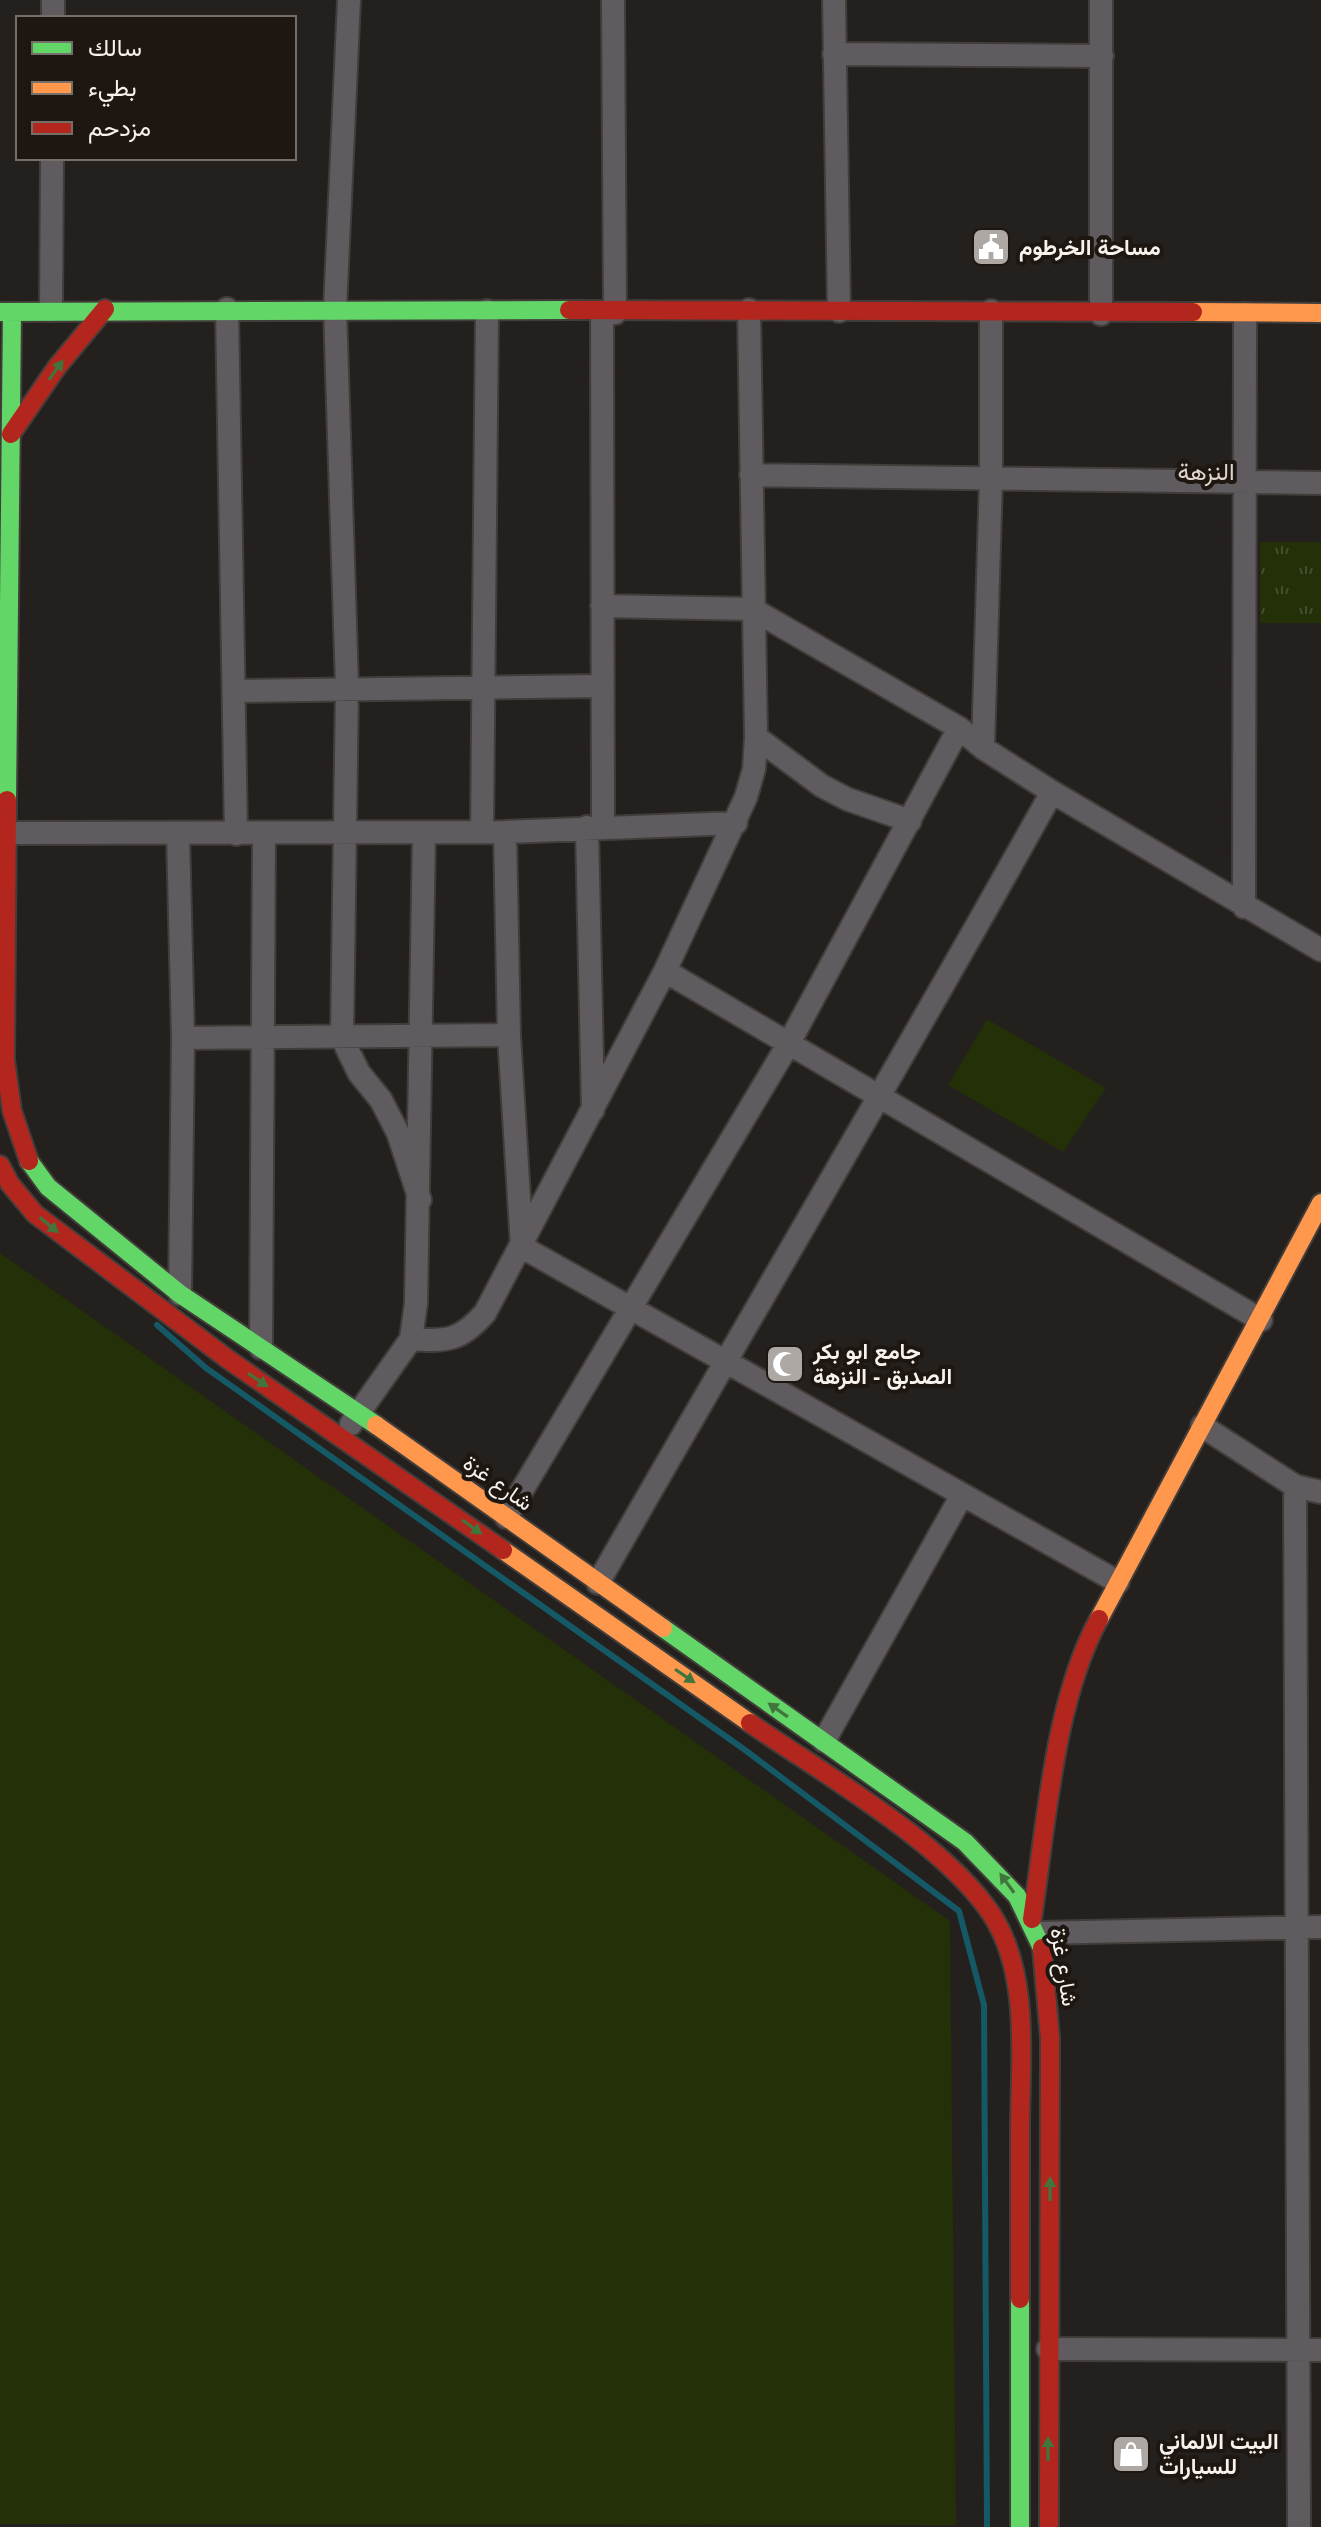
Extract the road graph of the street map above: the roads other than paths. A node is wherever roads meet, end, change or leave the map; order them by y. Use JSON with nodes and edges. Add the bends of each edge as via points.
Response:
{"nodes":[{"id":1,"x":349,"y":0,"type":"edge"},
{"id":2,"x":613,"y":0,"type":"edge"},
{"id":3,"x":834,"y":0,"type":"edge"},
{"id":4,"x":1101,"y":0,"type":"edge"},
{"id":5,"x":834,"y":54,"type":"junction"},
{"id":6,"x":1102,"y":56,"type":"junction"},
{"id":7,"x":52,"y":160,"type":"edge"},
{"id":8,"x":105,"y":309,"type":"junction"},
{"id":9,"x":227,"y":309,"type":"junction"},
{"id":10,"x":335,"y":309,"type":"junction"},
{"id":11,"x":51,"y":310,"type":"junction"},
{"id":12,"x":749,"y":310,"type":"junction"},
{"id":13,"x":487,"y":311,"type":"junction"},
{"id":14,"x":839,"y":311,"type":"junction"},
{"id":15,"x":991,"y":311,"type":"junction"},
{"id":16,"x":6,"y":312,"type":"edge"},
{"id":17,"x":609,"y":312,"type":"junction"},
{"id":18,"x":1321,"y":313,"type":"edge"},
{"id":19,"x":1101,"y":314,"type":"junction"},
{"id":20,"x":1245,"y":314,"type":"junction"},
{"id":21,"x":11,"y":434,"type":"junction"},
{"id":22,"x":751,"y":475,"type":"junction"},
{"id":23,"x":991,"y":478,"type":"junction"},
{"id":24,"x":1246,"y":480,"type":"junction"},
{"id":25,"x":1321,"y":483,"type":"edge"},
{"id":26,"x":602,"y":606,"type":"junction"},
{"id":27,"x":752,"y":609,"type":"junction"},
{"id":28,"x":484,"y":686,"type":"junction"},
{"id":29,"x":602,"y":686,"type":"junction"},
{"id":30,"x":347,"y":687,"type":"junction"},
{"id":31,"x":234,"y":691,"type":"junction"},
{"id":32,"x":959,"y":728,"type":"junction"},
{"id":33,"x":756,"y":737,"type":"junction"},
{"id":34,"x":983,"y":748,"type":"junction"},
{"id":35,"x":1052,"y":792,"type":"junction"},
{"id":36,"x":910,"y":821,"type":"junction"},
{"id":37,"x":736,"y":823,"type":"junction"},
{"id":38,"x":595,"y":827,"type":"junction"},
{"id":39,"x":482,"y":832,"type":"junction"},
{"id":40,"x":505,"y":832,"type":"junction"},
{"id":41,"x":5,"y":833,"type":"junction"},
{"id":42,"x":264,"y":833,"type":"junction"},
{"id":43,"x":424,"y":833,"type":"junction"},
{"id":44,"x":178,"y":834,"type":"junction"},
{"id":45,"x":236,"y":834,"type":"junction"},
{"id":46,"x":346,"y":834,"type":"junction"},
{"id":47,"x":1244,"y":907,"type":"junction"},
{"id":48,"x":1321,"y":950,"type":"edge"},
{"id":49,"x":665,"y":971,"type":"junction"},
{"id":50,"x":509,"y":1035,"type":"junction"},
{"id":51,"x":422,"y":1036,"type":"junction"},
{"id":52,"x":266,"y":1037,"type":"junction"},
{"id":53,"x":183,"y":1038,"type":"junction"},
{"id":54,"x":342,"y":1038,"type":"junction"},
{"id":55,"x":789,"y":1043,"type":"junction"},
{"id":56,"x":882,"y":1097,"type":"junction"},
{"id":57,"x":593,"y":1113,"type":"junction"},
{"id":58,"x":0,"y":1165,"type":"edge"},
{"id":59,"x":420,"y":1200,"type":"junction"},
{"id":60,"x":1321,"y":1203,"type":"edge"},
{"id":61,"x":522,"y":1247,"type":"junction"},
{"id":62,"x":180,"y":1294,"type":"junction"},
{"id":63,"x":631,"y":1308,"type":"junction"},
{"id":64,"x":1261,"y":1320,"type":"junction"},
{"id":65,"x":411,"y":1339,"type":"junction"},
{"id":66,"x":261,"y":1348,"type":"junction"},
{"id":67,"x":725,"y":1361,"type":"junction"},
{"id":68,"x":358,"y":1414,"type":"junction"},
{"id":69,"x":1202,"y":1426,"type":"junction"},
{"id":70,"x":341,"y":1437,"type":"junction"},
{"id":71,"x":1295,"y":1486,"type":"junction"},
{"id":72,"x":1321,"y":1492,"type":"edge"},
{"id":73,"x":962,"y":1495,"type":"junction"},
{"id":74,"x":506,"y":1517,"type":"junction"},
{"id":75,"x":1118,"y":1582,"type":"junction"},
{"id":76,"x":598,"y":1583,"type":"junction"},
{"id":77,"x":824,"y":1741,"type":"junction"},
{"id":78,"x":1035,"y":1926,"type":"junction"},
{"id":79,"x":1295,"y":1927,"type":"junction"},
{"id":80,"x":1321,"y":1927,"type":"edge"},
{"id":81,"x":1048,"y":2349,"type":"junction"},
{"id":82,"x":1321,"y":2350,"type":"edge"},
{"id":83,"x":1298,"y":2351,"type":"junction"},
{"id":84,"x":1020,"y":2527,"type":"edge"},
{"id":85,"x":1049,"y":2527,"type":"edge"},
{"id":86,"x":1299,"y":2527,"type":"edge"}],
"edges":[{"from":1,"to":10,"type":"street"},
{"from":2,"to":17,"type":"street"},
{"from":3,"to":5,"type":"street"},
{"from":4,"to":6,"type":"street"},
{"from":5,"to":6,"type":"street"},
{"from":5,"to":14,"type":"street"},
{"from":6,"to":19,"type":"street"},
{"from":7,"to":11,"type":"street"},
{"from":8,"to":9,"type":"main road"},
{"from":8,"to":11,"type":"main road"},
{"from":21,"to":8,"type":"main road","one_way":true},
{"from":9,"to":10,"type":"main road"},
{"from":9,"to":31,"type":"street"},
{"from":10,"to":13,"type":"main road"},
{"from":10,"to":30,"type":"street"},
{"from":11,"to":16,"type":"main road"},
{"from":12,"to":14,"type":"main road"},
{"from":12,"to":17,"type":"main road"},
{"from":12,"to":22,"type":"street"},
{"from":13,"to":17,"type":"main road"},
{"from":13,"to":28,"type":"street"},
{"from":14,"to":15,"type":"main road"},
{"from":15,"to":19,"type":"main road"},
{"from":15,"to":23,"type":"street"},
{"from":16,"to":21,"type":"main road","name":"شارع غزة"},
{"from":17,"to":26,"type":"street"},
{"from":18,"to":20,"type":"main road"},
{"from":19,"to":20,"type":"main road"},
{"from":20,"to":24,"type":"street"},
{"from":21,"to":41,"type":"main road","name":"شارع غزة"},
{"from":22,"to":23,"type":"street"},
{"from":22,"to":27,"type":"street"},
{"from":23,"to":24,"type":"street"},
{"from":23,"to":34,"type":"street"},
{"from":24,"to":25,"type":"street"},
{"from":24,"to":47,"type":"street"},
{"from":26,"to":27,"type":"street"},
{"from":26,"to":29,"type":"street"},
{"from":27,"to":32,"type":"street"},
{"from":27,"to":33,"type":"street"},
{"from":28,"to":29,"type":"street"},
{"from":28,"to":30,"type":"street"},
{"from":28,"to":39,"type":"street"},
{"from":29,"to":38,"type":"street"},
{"from":30,"to":31,"type":"street"},
{"from":30,"to":46,"type":"street"},
{"from":31,"to":45,"type":"street"},
{"from":32,"to":34,"type":"street"},
{"from":32,"to":36,"type":"street"},
{"from":33,"to":36,"type":"street","via":[[822,786]]},
{"from":33,"to":37,"type":"street","via":[[754,769]]},
{"from":34,"to":35,"type":"street"},
{"from":35,"to":47,"type":"street"},
{"from":35,"to":56,"type":"street"},
{"from":36,"to":55,"type":"street"},
{"from":37,"to":38,"type":"street"},
{"from":37,"to":49,"type":"street"},
{"from":38,"to":40,"type":"street"},
{"from":38,"to":57,"type":"street"},
{"from":39,"to":40,"type":"street"},
{"from":39,"to":43,"type":"street"},
{"from":40,"to":50,"type":"street"},
{"from":41,"to":44,"type":"street"},
{"from":41,"to":62,"type":"main road","name":"شارع غزة","via":[[5,1060],[19,1135],[48,1187]]},
{"from":42,"to":45,"type":"street"},
{"from":42,"to":46,"type":"street"},
{"from":42,"to":52,"type":"street"},
{"from":43,"to":46,"type":"street"},
{"from":43,"to":51,"type":"street"},
{"from":44,"to":45,"type":"street"},
{"from":44,"to":53,"type":"street"},
{"from":46,"to":54,"type":"street"},
{"from":47,"to":48,"type":"street"},
{"from":49,"to":55,"type":"street"},
{"from":49,"to":57,"type":"street"},
{"from":50,"to":51,"type":"street"},
{"from":50,"to":61,"type":"street"},
{"from":51,"to":54,"type":"street"},
{"from":51,"to":59,"type":"street"},
{"from":52,"to":53,"type":"street"},
{"from":52,"to":54,"type":"street"},
{"from":52,"to":66,"type":"street"},
{"from":53,"to":62,"type":"street"},
{"from":54,"to":59,"type":"street","via":[[398,1133]]},
{"from":55,"to":56,"type":"street"},
{"from":55,"to":63,"type":"street"},
{"from":56,"to":64,"type":"street"},
{"from":56,"to":67,"type":"street"},
{"from":57,"to":61,"type":"street"},
{"from":58,"to":70,"type":"main road","one_way":true,"via":[[35,1214],[64,1238]]},
{"from":59,"to":65,"type":"street"},
{"from":60,"to":64,"type":"main road"},
{"from":61,"to":63,"type":"street"},
{"from":61,"to":65,"type":"street","via":[[485,1313],[466,1335],[437,1342]]},
{"from":62,"to":66,"type":"main road","name":"شارع غزة"},
{"from":63,"to":67,"type":"street"},
{"from":63,"to":74,"type":"street"},
{"from":64,"to":69,"type":"main road"},
{"from":65,"to":68,"type":"street"},
{"from":66,"to":68,"type":"main road","name":"شارع غزة"},
{"from":67,"to":73,"type":"street"},
{"from":67,"to":76,"type":"street"},
{"from":68,"to":70,"type":"street"},
{"from":68,"to":74,"type":"main road","name":"شارع غزة"},
{"from":69,"to":71,"type":"street"},
{"from":69,"to":75,"type":"main road"},
{"from":70,"to":84,"type":"main road","one_way":true,"via":[[920,1841],[992,1911],[1007,1940],[1020,2017]]},
{"from":71,"to":72,"type":"street"},
{"from":71,"to":79,"type":"street"},
{"from":73,"to":75,"type":"street"},
{"from":73,"to":77,"type":"street"},
{"from":74,"to":76,"type":"main road","name":"شارع غزة"},
{"from":75,"to":78,"type":"main road","via":[[1087,1641],[1071,1690],[1058,1747]]},
{"from":77,"to":76,"type":"main road","name":"شارع غزة","one_way":true},
{"from":78,"to":77,"type":"main road","name":"شارع غزة","one_way":true,"via":[[996,1869],[967,1842]]},
{"from":78,"to":79,"type":"street"},
{"from":81,"to":78,"type":"main road","name":"شارع غزة","one_way":true,"via":[[1049,2033]]},
{"from":79,"to":80,"type":"street"},
{"from":79,"to":83,"type":"street"},
{"from":81,"to":83,"type":"street"},
{"from":85,"to":81,"type":"main road","name":"شارع غزة","one_way":true},
{"from":82,"to":83,"type":"street"},
{"from":83,"to":86,"type":"street"}]}
